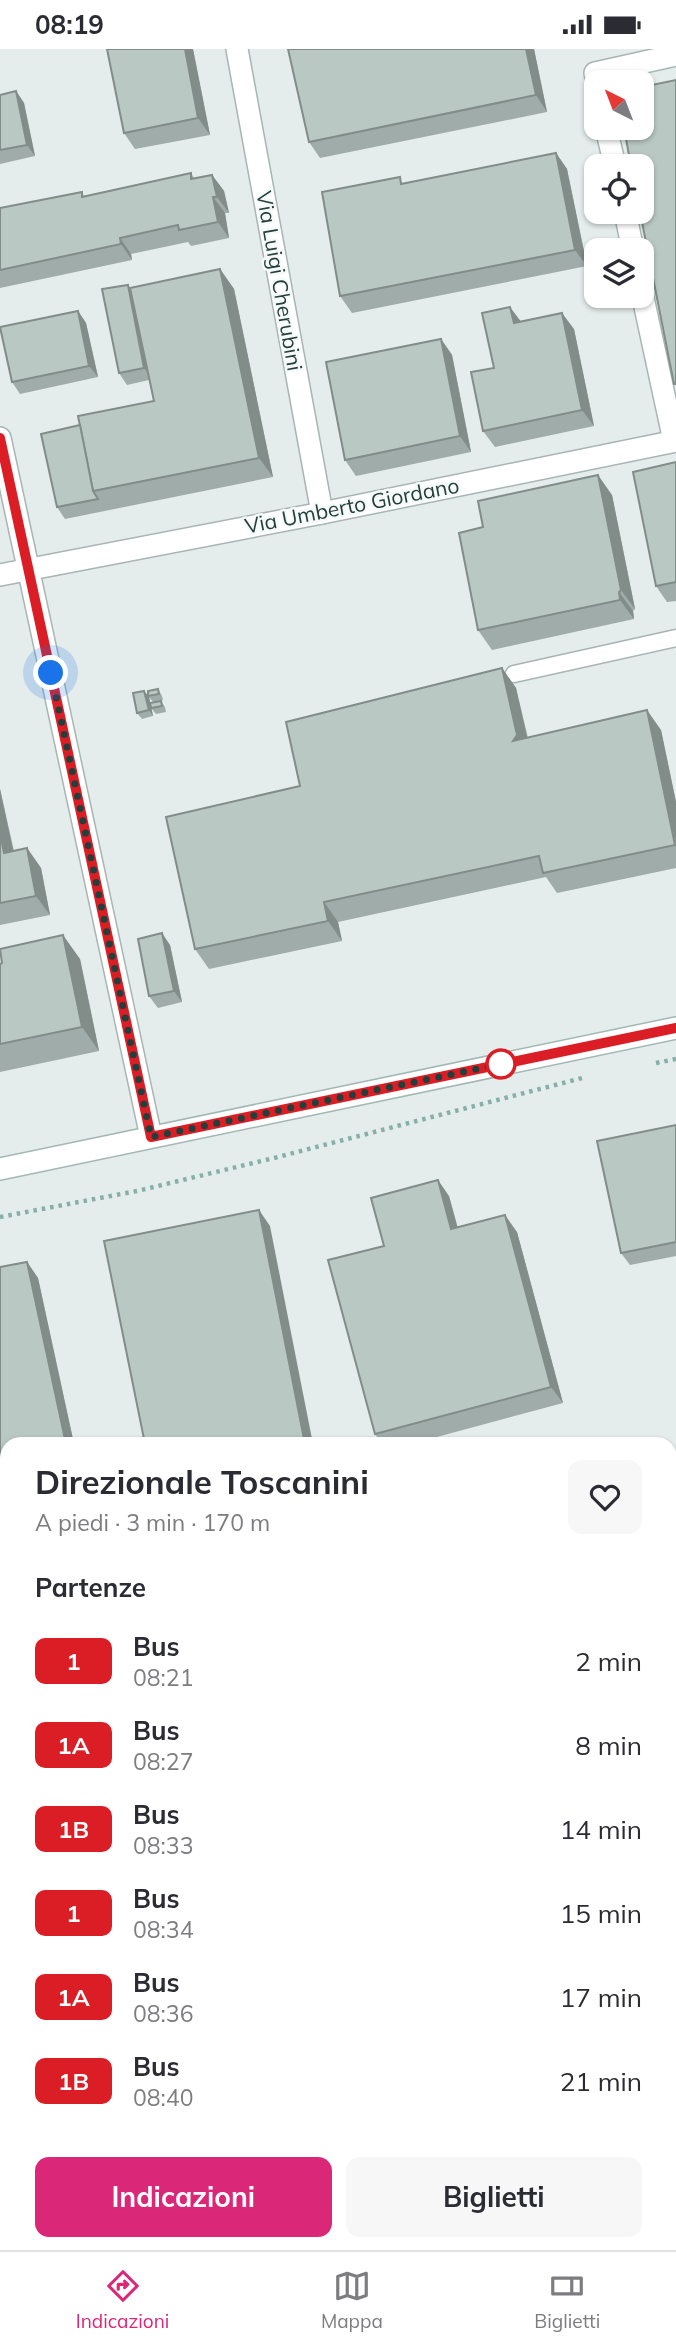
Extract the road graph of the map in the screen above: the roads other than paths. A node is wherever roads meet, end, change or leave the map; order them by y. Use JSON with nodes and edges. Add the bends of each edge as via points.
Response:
{"nodes":[{"id":1,"x":237,"y":49,"type":"edge"},
{"id":2,"x":676,"y":55,"type":"edge"},
{"id":3,"x":608,"y":70,"type":"edge"},
{"id":4,"x":645,"y":308,"type":"edge"},
{"id":5,"x":0,"y":438,"type":"edge"},
{"id":6,"x":675,"y":441,"type":"edge"},
{"id":7,"x":322,"y":513,"type":"junction"},
{"id":8,"x":29,"y":568,"type":"junction"},
{"id":9,"x":0,"y":575,"type":"edge"},
{"id":10,"x":676,"y":638,"type":"edge"},
{"id":11,"x":514,"y":674,"type":"dead end"},
{"id":12,"x":676,"y":1028,"type":"edge"},
{"id":13,"x":151,"y":1137,"type":"junction"},
{"id":14,"x":0,"y":1169,"type":"edge"}],
"edges":[{"from":1,"to":7,"type":"street","name":"Via Luigi Cherubini"},
{"from":2,"to":3,"type":"street"},
{"from":4,"to":6,"type":"street","name":"Via Umberto Giordano"},
{"from":5,"to":8,"type":"street"},
{"from":6,"to":7,"type":"street","name":"Via Umberto Giordano"},
{"from":7,"to":8,"type":"street","name":"Via Umberto Giordano"},
{"from":8,"to":9,"type":"street","name":"Via Umberto Giordano"},
{"from":8,"to":13,"type":"street"},
{"from":10,"to":11,"type":"lane"},
{"from":12,"to":13,"type":"street"},
{"from":13,"to":14,"type":"street"}]}
